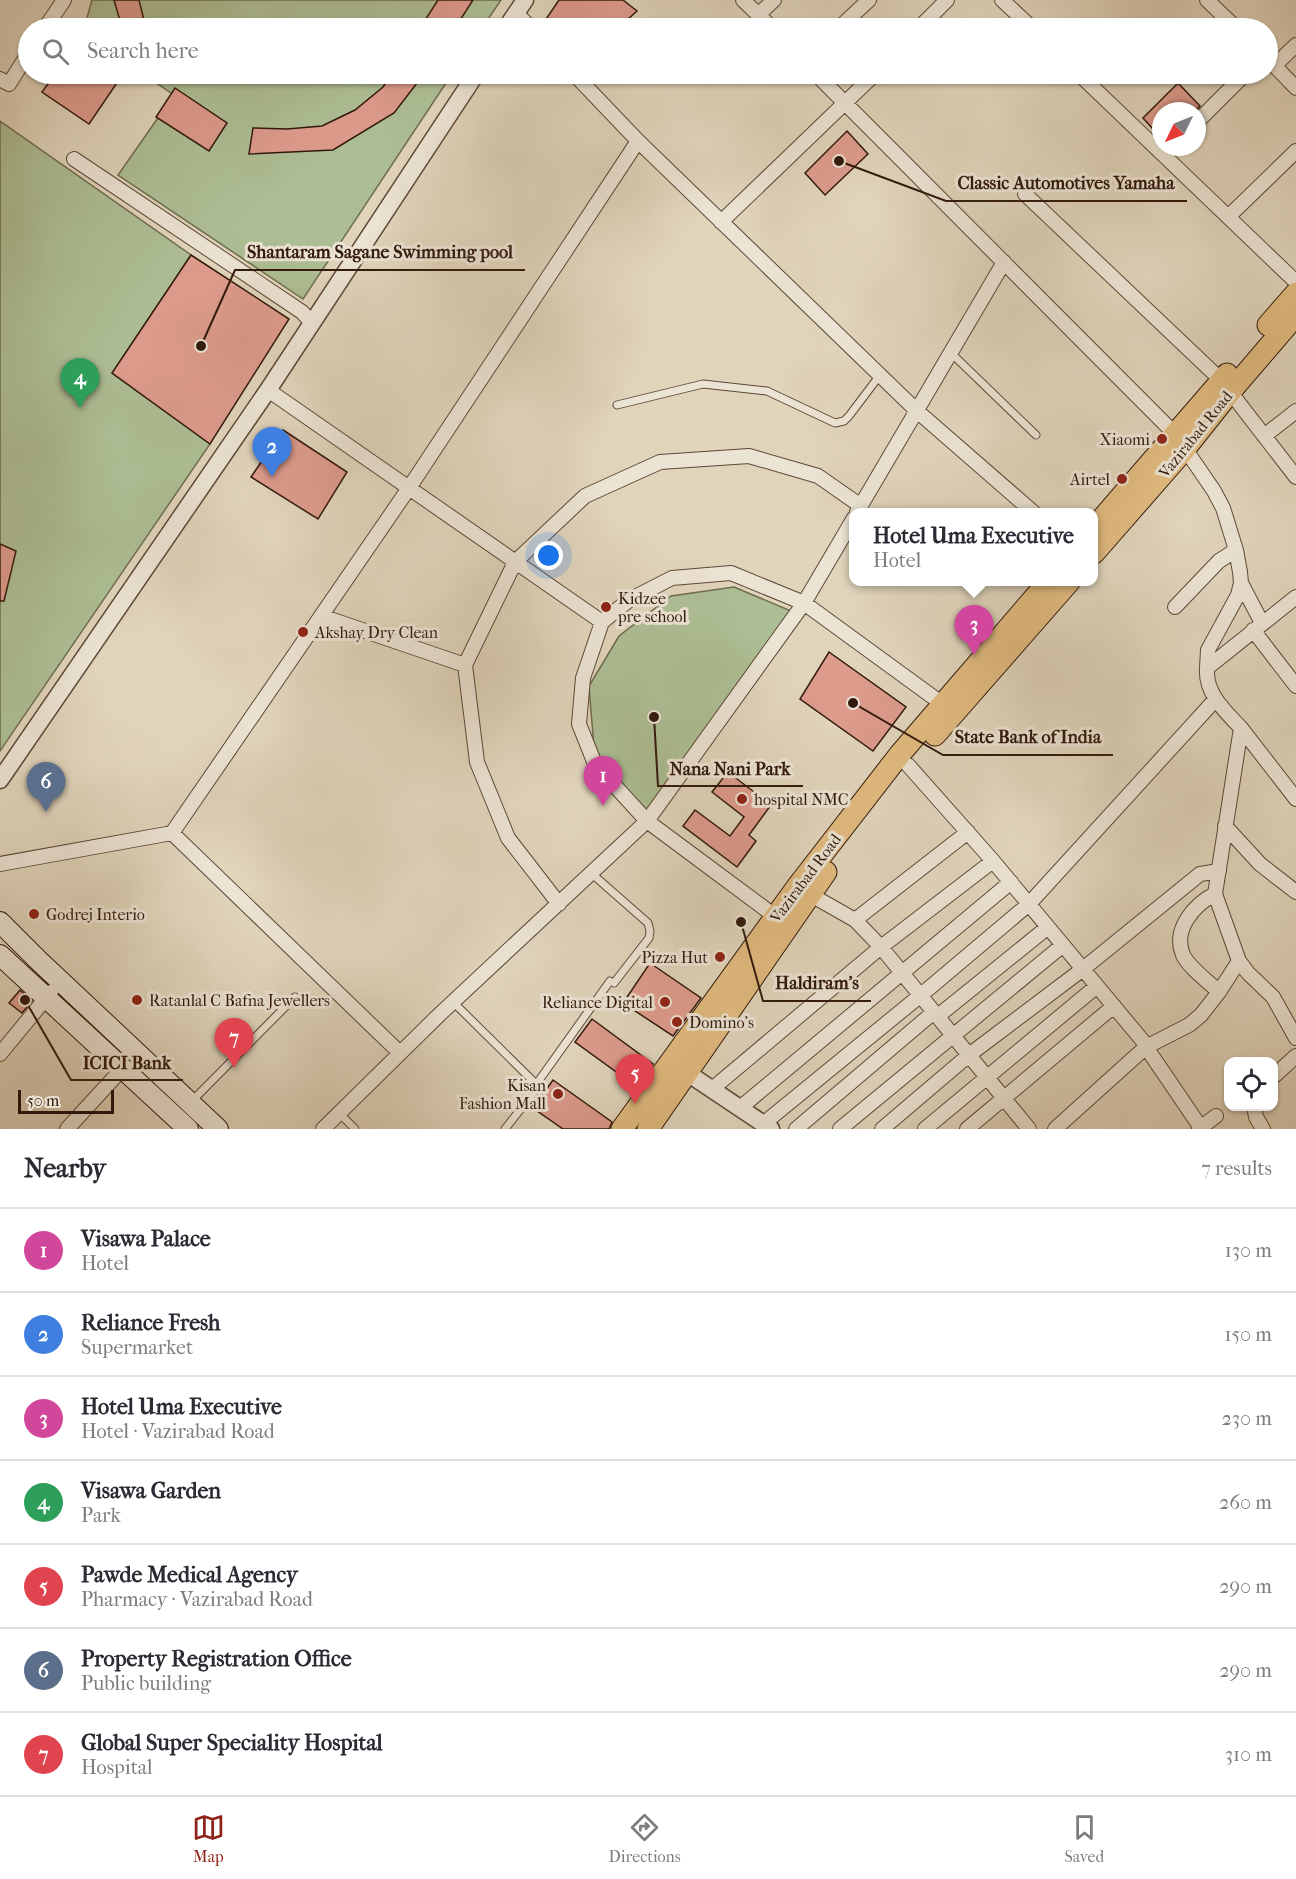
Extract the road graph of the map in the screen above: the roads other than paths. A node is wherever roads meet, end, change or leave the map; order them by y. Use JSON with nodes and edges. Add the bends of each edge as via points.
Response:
{"nodes":[{"id":1,"x":64,"y":0,"type":"edge"},
{"id":2,"x":743,"y":0,"type":"edge"},
{"id":3,"x":774,"y":0,"type":"edge"},
{"id":4,"x":869,"y":0,"type":"edge"},
{"id":5,"x":948,"y":0,"type":"edge"},
{"id":6,"x":1002,"y":0,"type":"edge"},
{"id":7,"x":1207,"y":0,"type":"edge"},
{"id":8,"x":758,"y":15,"type":"junction"},
{"id":9,"x":52,"y":18,"type":"edge"},
{"id":10,"x":761,"y":18,"type":"edge"},
{"id":11,"x":850,"y":18,"type":"edge"},
{"id":12,"x":929,"y":18,"type":"edge"},
{"id":13,"x":1021,"y":18,"type":"edge"},
{"id":14,"x":1226,"y":18,"type":"edge"},
{"id":15,"x":1296,"y":45,"type":"edge"},
{"id":16,"x":1278,"y":58,"type":"edge"},
{"id":17,"x":18,"y":70,"type":"edge"},
{"id":18,"x":1278,"y":70,"type":"edge"},
{"id":19,"x":0,"y":80,"type":"edge"},
{"id":20,"x":469,"y":84,"type":"edge"},
{"id":21,"x":584,"y":84,"type":"edge"},
{"id":22,"x":826,"y":84,"type":"edge"},
{"id":23,"x":865,"y":84,"type":"edge"},
{"id":24,"x":1091,"y":84,"type":"edge"},
{"id":25,"x":1235,"y":84,"type":"edge"},
{"id":26,"x":1296,"y":88,"type":"edge"},
{"id":27,"x":846,"y":103,"type":"junction"},
{"id":28,"x":1206,"y":113,"type":"edge"},
{"id":29,"x":1152,"y":137,"type":"edge"},
{"id":30,"x":638,"y":141,"type":"junction"},
{"id":31,"x":1296,"y":151,"type":"edge"},
{"id":32,"x":1173,"y":156,"type":"edge"},
{"id":33,"x":74,"y":159,"type":"dead end"},
{"id":34,"x":1025,"y":194,"type":"dead end"},
{"id":35,"x":1228,"y":217,"type":"junction"},
{"id":36,"x":721,"y":222,"type":"junction"},
{"id":37,"x":1004,"y":262,"type":"junction"},
{"id":38,"x":1296,"y":282,"type":"edge"},
{"id":39,"x":1296,"y":293,"type":"edge"},
{"id":40,"x":1296,"y":315,"type":"edge"},
{"id":41,"x":312,"y":323,"type":"junction"},
{"id":42,"x":951,"y":353,"type":"junction"},
{"id":43,"x":880,"y":375,"type":"junction"},
{"id":44,"x":1225,"y":386,"type":"junction"},
{"id":45,"x":268,"y":390,"type":"junction"},
{"id":46,"x":617,"y":405,"type":"dead end"},
{"id":47,"x":917,"y":411,"type":"junction"},
{"id":48,"x":1296,"y":411,"type":"edge"},
{"id":49,"x":1036,"y":435,"type":"dead end"},
{"id":50,"x":1264,"y":436,"type":"junction"},
{"id":51,"x":1179,"y":442,"type":"junction"},
{"id":52,"x":1296,"y":477,"type":"edge"},
{"id":53,"x":409,"y":488,"type":"junction"},
{"id":54,"x":853,"y":508,"type":"edge"},
{"id":55,"x":859,"y":508,"type":"edge"},
{"id":56,"x":1027,"y":508,"type":"edge"},
{"id":57,"x":1098,"y":524,"type":"edge"},
{"id":58,"x":849,"y":526,"type":"edge"},
{"id":59,"x":1098,"y":548,"type":"edge"},
{"id":60,"x":1236,"y":550,"type":"junction"},
{"id":61,"x":515,"y":562,"type":"junction"},
{"id":62,"x":1241,"y":584,"type":"junction"},
{"id":63,"x":1045,"y":586,"type":"edge"},
{"id":64,"x":1065,"y":586,"type":"edge"},
{"id":65,"x":1296,"y":597,"type":"edge"},
{"id":66,"x":804,"y":603,"type":"junction"},
{"id":67,"x":1175,"y":608,"type":"dead end"},
{"id":68,"x":321,"y":616,"type":"junction"},
{"id":69,"x":602,"y":622,"type":"junction"},
{"id":70,"x":1257,"y":627,"type":"junction"},
{"id":71,"x":465,"y":666,"type":"junction"},
{"id":72,"x":1207,"y":668,"type":"junction"},
{"id":73,"x":1296,"y":687,"type":"edge"},
{"id":74,"x":1215,"y":699,"type":"junction"},
{"id":75,"x":949,"y":708,"type":"junction"},
{"id":76,"x":1240,"y":728,"type":"junction"},
{"id":77,"x":908,"y":765,"type":"junction"},
{"id":78,"x":0,"y":780,"type":"edge"},
{"id":79,"x":1296,"y":799,"type":"edge"},
{"id":80,"x":647,"y":822,"type":"junction"},
{"id":81,"x":1225,"y":826,"type":"junction"},
{"id":82,"x":968,"y":832,"type":"junction"},
{"id":83,"x":172,"y":833,"type":"junction"},
{"id":84,"x":993,"y":861,"type":"junction"},
{"id":85,"x":0,"y":864,"type":"edge"},
{"id":86,"x":1219,"y":871,"type":"junction"},
{"id":87,"x":591,"y":873,"type":"junction"},
{"id":88,"x":1011,"y":882,"type":"junction"},
{"id":89,"x":803,"y":890,"type":"junction"},
{"id":90,"x":1296,"y":892,"type":"edge"},
{"id":91,"x":1215,"y":894,"type":"junction"},
{"id":92,"x":559,"y":904,"type":"junction"},
{"id":93,"x":1029,"y":904,"type":"junction"},
{"id":94,"x":776,"y":917,"type":"junction"},
{"id":95,"x":855,"y":920,"type":"junction"},
{"id":96,"x":0,"y":922,"type":"edge"},
{"id":97,"x":1048,"y":927,"type":"junction"},
{"id":98,"x":1064,"y":945,"type":"junction"},
{"id":99,"x":882,"y":947,"type":"junction"},
{"id":100,"x":0,"y":955,"type":"edge"},
{"id":101,"x":1239,"y":961,"type":"junction"},
{"id":102,"x":1083,"y":969,"type":"junction"},
{"id":103,"x":901,"y":972,"type":"junction"},
{"id":104,"x":60,"y":981,"type":"junction"},
{"id":105,"x":1097,"y":986,"type":"junction"},
{"id":106,"x":1219,"y":992,"type":"junction"},
{"id":107,"x":921,"y":996,"type":"junction"},
{"id":108,"x":46,"y":997,"type":"junction"},
{"id":109,"x":295,"y":997,"type":"dead end"},
{"id":110,"x":453,"y":1002,"type":"junction"},
{"id":111,"x":1114,"y":1006,"type":"junction"},
{"id":112,"x":936,"y":1014,"type":"junction"},
{"id":113,"x":952,"y":1035,"type":"junction"},
{"id":114,"x":1296,"y":1038,"type":"edge"},
{"id":115,"x":1147,"y":1046,"type":"junction"},
{"id":116,"x":400,"y":1053,"type":"junction"},
{"id":117,"x":0,"y":1054,"type":"edge"},
{"id":118,"x":969,"y":1055,"type":"junction"},
{"id":119,"x":1296,"y":1056,"type":"edge"},
{"id":120,"x":123,"y":1068,"type":"junction"},
{"id":121,"x":680,"y":1068,"type":"junction"},
{"id":122,"x":1278,"y":1072,"type":"edge"},
{"id":123,"x":987,"y":1077,"type":"junction"},
{"id":124,"x":535,"y":1086,"type":"junction"},
{"id":125,"x":712,"y":1089,"type":"junction"},
{"id":126,"x":1004,"y":1098,"type":"junction"},
{"id":127,"x":190,"y":1102,"type":"junction"},
{"id":128,"x":740,"y":1108,"type":"junction"},
{"id":129,"x":1255,"y":1111,"type":"edge"},
{"id":130,"x":339,"y":1113,"type":"junction"},
{"id":131,"x":1216,"y":1116,"type":"dead end"},
{"id":132,"x":767,"y":1126,"type":"edge"},
{"id":133,"x":186,"y":1128,"type":"edge"},
{"id":134,"x":1200,"y":1128,"type":"edge"},
{"id":135,"x":1261,"y":1128,"type":"edge"},
{"id":136,"x":67,"y":1129,"type":"edge"},
{"id":137,"x":218,"y":1129,"type":"edge"},
{"id":138,"x":323,"y":1129,"type":"edge"},
{"id":139,"x":355,"y":1129,"type":"edge"},
{"id":140,"x":505,"y":1129,"type":"edge"},
{"id":141,"x":622,"y":1129,"type":"edge"},
{"id":142,"x":648,"y":1129,"type":"edge"},
{"id":143,"x":796,"y":1129,"type":"edge"},
{"id":144,"x":840,"y":1129,"type":"edge"},
{"id":145,"x":882,"y":1129,"type":"edge"},
{"id":146,"x":925,"y":1129,"type":"edge"},
{"id":147,"x":967,"y":1129,"type":"edge"},
{"id":148,"x":1029,"y":1129,"type":"edge"},
{"id":149,"x":1055,"y":1129,"type":"edge"}],
"edges":[{"from":1,"to":9,"type":"street"},
{"from":2,"to":8,"type":"street"},
{"from":3,"to":8,"type":"street"},
{"from":4,"to":11,"type":"street"},
{"from":5,"to":12,"type":"street"},
{"from":6,"to":13,"type":"street"},
{"from":7,"to":14,"type":"street"},
{"from":8,"to":10,"type":"street"},
{"from":15,"to":16,"type":"street"},
{"from":17,"to":19,"type":"street","via":[[9,84]]},
{"from":18,"to":26,"type":"street"},
{"from":20,"to":41,"type":"street"},
{"from":21,"to":30,"type":"street"},
{"from":22,"to":27,"type":"street"},
{"from":23,"to":27,"type":"street"},
{"from":24,"to":29,"type":"street"},
{"from":25,"to":28,"type":"street"},
{"from":27,"to":36,"type":"street"},
{"from":27,"to":37,"type":"street"},
{"from":30,"to":36,"type":"street"},
{"from":30,"to":53,"type":"street"},
{"from":31,"to":35,"type":"street"},
{"from":32,"to":35,"type":"street"},
{"from":33,"to":41,"type":"street","via":[[302,312]]},
{"from":34,"to":44,"type":"street"},
{"from":35,"to":38,"type":"street"},
{"from":36,"to":43,"type":"street"},
{"from":37,"to":42,"type":"street"},
{"from":37,"to":51,"type":"street"},
{"from":39,"to":44,"type":"main road","name":"Vazirabad Road"},
{"from":40,"to":44,"type":"main road","name":"Vazirabad Road"},
{"from":41,"to":45,"type":"street"},
{"from":42,"to":47,"type":"street"},
{"from":42,"to":49,"type":"lane"},
{"from":43,"to":46,"type":"lane","via":[[849,416],[835,423],[767,391],[703,384]]},
{"from":43,"to":47,"type":"street"},
{"from":44,"to":50,"type":"street"},
{"from":44,"to":51,"type":"main road","name":"Vazirabad Road"},
{"from":45,"to":53,"type":"street"},
{"from":45,"to":78,"type":"street"},
{"from":47,"to":55,"type":"street"},
{"from":47,"to":56,"type":"street"},
{"from":48,"to":50,"type":"street"},
{"from":50,"to":52,"type":"street"},
{"from":51,"to":57,"type":"main road","name":"Vazirabad Road"},
{"from":51,"to":59,"type":"main road","name":"Vazirabad Road"},
{"from":51,"to":60,"type":"street","via":[[1223,508]]},
{"from":53,"to":61,"type":"street"},
{"from":53,"to":68,"type":"street"},
{"from":54,"to":61,"type":"street","via":[[818,476],[749,456],[660,462],[585,496]]},
{"from":58,"to":66,"type":"street"},
{"from":60,"to":62,"type":"street"},
{"from":60,"to":67,"type":"street","via":[[1211,568]]},
{"from":61,"to":69,"type":"street"},
{"from":61,"to":71,"type":"street"},
{"from":62,"to":70,"type":"street"},
{"from":62,"to":72,"type":"street","via":[[1208,650]]},
{"from":63,"to":75,"type":"main road","name":"Vazirabad Road"},
{"from":64,"to":75,"type":"main road","name":"Vazirabad Road"},
{"from":65,"to":70,"type":"street"},
{"from":66,"to":69,"type":"street","via":[[731,573],[672,578],[629,600]]},
{"from":66,"to":75,"type":"street"},
{"from":66,"to":80,"type":"street"},
{"from":68,"to":71,"type":"street"},
{"from":68,"to":83,"type":"street"},
{"from":69,"to":80,"type":"street","via":[[583,678],[579,724],[596,764]]},
{"from":70,"to":72,"type":"street"},
{"from":70,"to":73,"type":"street"},
{"from":71,"to":92,"type":"street","via":[[477,762],[508,838]]},
{"from":72,"to":74,"type":"street","via":[[1206,679]]},
{"from":74,"to":76,"type":"street"},
{"from":74,"to":93,"type":"street"},
{"from":75,"to":77,"type":"main road","name":"Vazirabad Road"},
{"from":75,"to":89,"type":"main road","name":"Vazirabad Road","via":[[900,754]]},
{"from":76,"to":79,"type":"street"},
{"from":76,"to":81,"type":"street"},
{"from":77,"to":82,"type":"street"},
{"from":77,"to":89,"type":"main road","name":"Vazirabad Road"},
{"from":80,"to":87,"type":"street"},
{"from":80,"to":94,"type":"street"},
{"from":81,"to":86,"type":"street"},
{"from":81,"to":90,"type":"street","via":[[1260,864]]},
{"from":82,"to":84,"type":"street"},
{"from":82,"to":95,"type":"street"},
{"from":83,"to":85,"type":"street"},
{"from":83,"to":116,"type":"street"},
{"from":84,"to":88,"type":"street"},
{"from":84,"to":99,"type":"street"},
{"from":86,"to":91,"type":"street"},
{"from":86,"to":102,"type":"street","via":[[1200,874]]},
{"from":87,"to":92,"type":"street"},
{"from":87,"to":124,"type":"lane","via":[[648,923],[649,938]]},
{"from":88,"to":93,"type":"street"},
{"from":88,"to":103,"type":"street"},
{"from":89,"to":94,"type":"main road","name":"Vazirabad Road"},
{"from":89,"to":95,"type":"street"},
{"from":89,"to":121,"type":"main road","name":"Vazirabad Road"},
{"from":91,"to":101,"type":"street"},
{"from":91,"to":106,"type":"street","via":[[1198,904],[1188,917],[1181,932],[1181,944],[1189,963]]},
{"from":92,"to":110,"type":"street"},
{"from":93,"to":97,"type":"street"},
{"from":93,"to":107,"type":"street"},
{"from":94,"to":121,"type":"main road","name":"Vazirabad Road"},
{"from":95,"to":99,"type":"street"},
{"from":96,"to":104,"type":"main road"},
{"from":97,"to":98,"type":"street"},
{"from":97,"to":112,"type":"street"},
{"from":98,"to":102,"type":"street"},
{"from":98,"to":113,"type":"street"},
{"from":99,"to":103,"type":"street"},
{"from":99,"to":125,"type":"street"},
{"from":100,"to":108,"type":"main road"},
{"from":101,"to":106,"type":"street"},
{"from":101,"to":114,"type":"street","via":[[1273,997]]},
{"from":102,"to":105,"type":"street"},
{"from":102,"to":118,"type":"street"},
{"from":103,"to":107,"type":"street"},
{"from":103,"to":128,"type":"street"},
{"from":104,"to":108,"type":"street"},
{"from":104,"to":127,"type":"main road"},
{"from":105,"to":111,"type":"street"},
{"from":105,"to":123,"type":"street"},
{"from":106,"to":115,"type":"street","via":[[1189,1025]]},
{"from":107,"to":112,"type":"street"},
{"from":107,"to":132,"type":"street"},
{"from":108,"to":117,"type":"street"},
{"from":108,"to":120,"type":"main road"},
{"from":109,"to":127,"type":"lane"},
{"from":110,"to":116,"type":"street"},
{"from":110,"to":124,"type":"lane"},
{"from":111,"to":115,"type":"street"},
{"from":111,"to":126,"type":"street"},
{"from":112,"to":113,"type":"street"},
{"from":112,"to":143,"type":"street"},
{"from":113,"to":118,"type":"street"},
{"from":113,"to":144,"type":"street"},
{"from":115,"to":134,"type":"street"},
{"from":115,"to":149,"type":"street"},
{"from":116,"to":130,"type":"street"},
{"from":118,"to":123,"type":"street"},
{"from":118,"to":145,"type":"street"},
{"from":119,"to":122,"type":"street"},
{"from":120,"to":133,"type":"main road"},
{"from":120,"to":136,"type":"street"},
{"from":121,"to":125,"type":"street"},
{"from":121,"to":141,"type":"main road","name":"Vazirabad Road"},
{"from":121,"to":142,"type":"main road","name":"Vazirabad Road"},
{"from":123,"to":126,"type":"street"},
{"from":123,"to":146,"type":"street"},
{"from":124,"to":140,"type":"lane"},
{"from":125,"to":128,"type":"street"},
{"from":126,"to":147,"type":"street"},
{"from":126,"to":148,"type":"street"},
{"from":127,"to":137,"type":"main road"},
{"from":128,"to":132,"type":"street"},
{"from":129,"to":135,"type":"street"},
{"from":130,"to":138,"type":"street"},
{"from":130,"to":139,"type":"lane"},
{"from":131,"to":134,"type":"street"}]}
